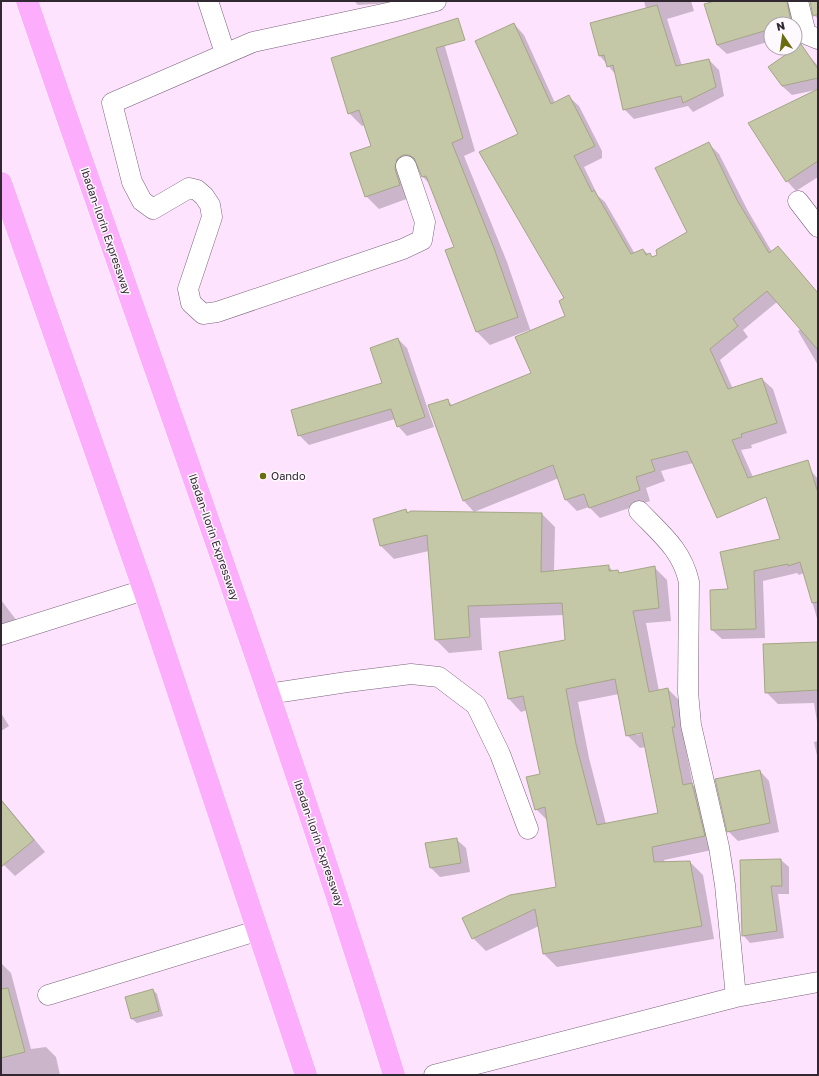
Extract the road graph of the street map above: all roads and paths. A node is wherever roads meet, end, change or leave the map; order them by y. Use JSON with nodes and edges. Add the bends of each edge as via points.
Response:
{"nodes":[{"id":1,"x":27,"y":1,"type":"edge"},
{"id":2,"x":208,"y":1,"type":"edge"},
{"id":3,"x":436,"y":1,"type":"edge"},
{"id":4,"x":798,"y":1,"type":"edge"},
{"id":5,"x":818,"y":39,"type":"edge"},
{"id":6,"x":226,"y":53,"type":"junction"},
{"id":7,"x":406,"y":166,"type":"dead end"},
{"id":8,"x":1,"y":183,"type":"edge"},
{"id":9,"x":798,"y":201,"type":"dead end"},
{"id":10,"x":818,"y":227,"type":"edge"},
{"id":11,"x":639,"y":511,"type":"dead end"},
{"id":12,"x":144,"y":590,"type":"junction"},
{"id":13,"x":1,"y":635,"type":"edge"},
{"id":14,"x":268,"y":694,"type":"junction"},
{"id":15,"x":528,"y":829,"type":"dead end"},
{"id":16,"x":256,"y":931,"type":"junction"},
{"id":17,"x":818,"y":982,"type":"edge"},
{"id":18,"x":48,"y":995,"type":"dead end"},
{"id":19,"x":736,"y":997,"type":"junction"},
{"id":20,"x":306,"y":1075,"type":"edge"},
{"id":21,"x":394,"y":1075,"type":"edge"},
{"id":22,"x":434,"y":1075,"type":"edge"}],
"edges":[{"from":1,"to":14,"type":"highway","name":"Ibadan-Ilorin Expressway"},
{"from":2,"to":6,"type":"street"},
{"from":3,"to":6,"type":"street","via":[[253,42]]},
{"from":4,"to":5,"type":"street","via":[[806,34]]},
{"from":6,"to":7,"type":"street","via":[[112,103],[132,182],[142,201],[153,209],[189,188],[197,190],[210,205],[212,218],[188,288],[191,303],[203,314],[232,307],[403,249],[422,240],[425,222]]},
{"from":8,"to":12,"type":"highway"},
{"from":9,"to":10,"type":"street"},
{"from":11,"to":19,"type":"street","via":[[677,551],[685,566],[689,582],[688,692],[691,725],[719,847]]},
{"from":12,"to":13,"type":"street"},
{"from":12,"to":16,"type":"highway"},
{"from":14,"to":15,"type":"street","via":[[411,674],[439,677],[476,705],[500,754]]},
{"from":14,"to":21,"type":"highway","name":"Ibadan-Ilorin Expressway","via":[[353,942]]},
{"from":16,"to":18,"type":"street"},
{"from":16,"to":20,"type":"highway"},
{"from":17,"to":19,"type":"street"},
{"from":19,"to":22,"type":"street"}]}
